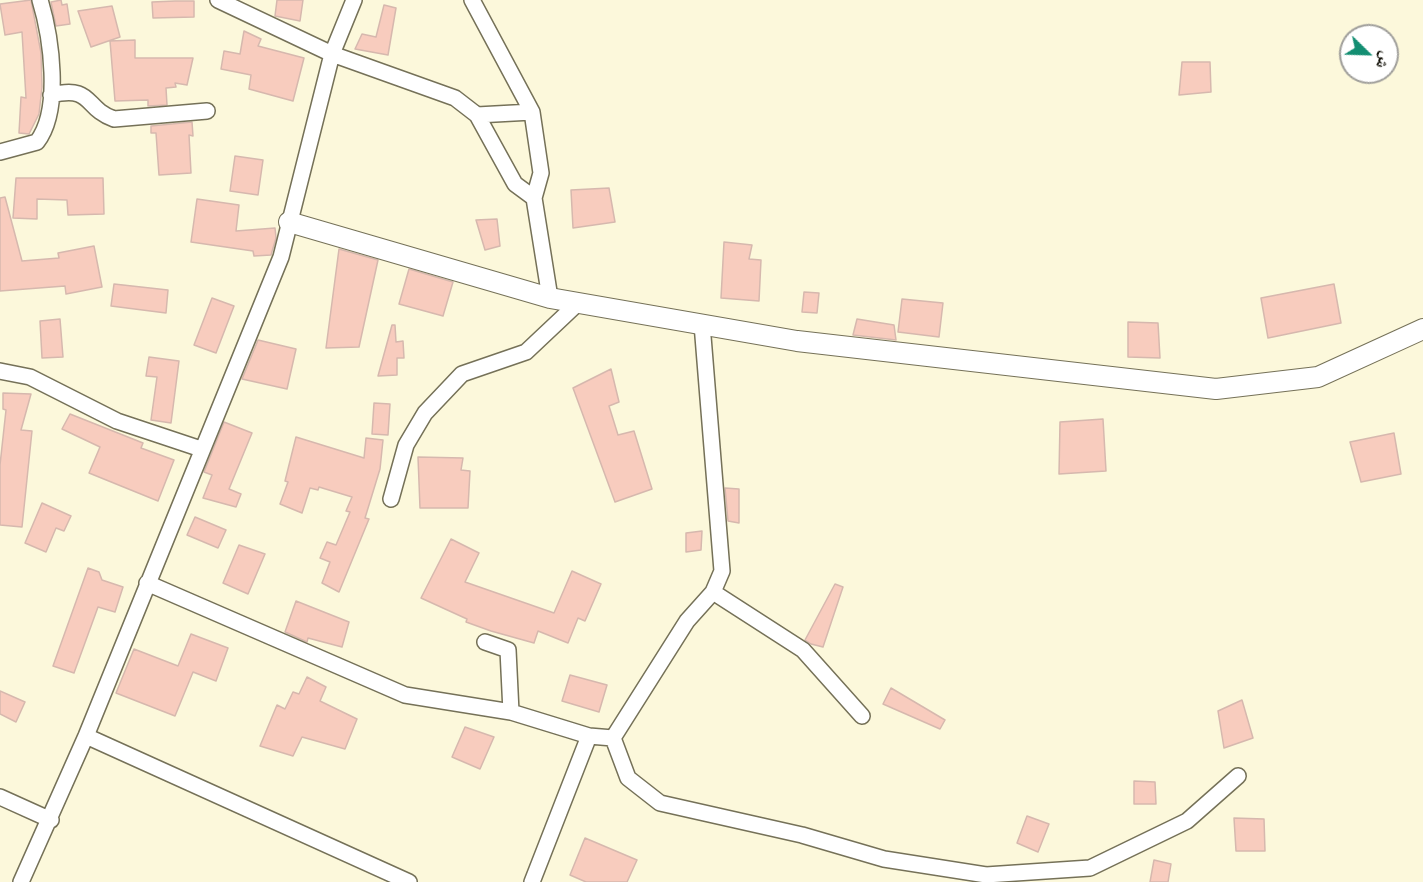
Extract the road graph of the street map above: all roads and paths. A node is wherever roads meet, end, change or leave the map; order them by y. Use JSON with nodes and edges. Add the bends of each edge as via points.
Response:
{"nodes":[{"id":1,"x":40,"y":0,"type":"edge"},
{"id":2,"x":218,"y":0,"type":"edge"},
{"id":3,"x":354,"y":0,"type":"edge"},
{"id":4,"x":472,"y":0,"type":"edge"},
{"id":5,"x":332,"y":54,"type":"junction"},
{"id":6,"x":51,"y":95,"type":"junction"},
{"id":7,"x":207,"y":111,"type":"dead end"},
{"id":8,"x":532,"y":112,"type":"junction"},
{"id":9,"x":477,"y":115,"type":"junction"},
{"id":10,"x":0,"y":152,"type":"edge"},
{"id":11,"x":534,"y":198,"type":"junction"},
{"id":12,"x":289,"y":222,"type":"junction"},
{"id":13,"x":550,"y":298,"type":"junction"},
{"id":14,"x":578,"y":303,"type":"junction"},
{"id":15,"x":702,"y":324,"type":"junction"},
{"id":16,"x":1423,"y":329,"type":"edge"},
{"id":17,"x":0,"y":371,"type":"edge"},
{"id":18,"x":201,"y":449,"type":"junction"},
{"id":19,"x":391,"y":499,"type":"dead end"},
{"id":20,"x":147,"y":583,"type":"junction"},
{"id":21,"x":712,"y":592,"type":"junction"},
{"id":22,"x":485,"y":642,"type":"dead end"},
{"id":23,"x":511,"y":712,"type":"junction"},
{"id":24,"x":862,"y":716,"type":"dead end"},
{"id":25,"x":86,"y":736,"type":"junction"},
{"id":26,"x":589,"y":736,"type":"junction"},
{"id":27,"x":614,"y":738,"type":"junction"},
{"id":28,"x":1238,"y":776,"type":"dead end"},
{"id":29,"x":0,"y":797,"type":"edge"},
{"id":30,"x":51,"y":820,"type":"junction"},
{"id":31,"x":21,"y":882,"type":"edge"},
{"id":32,"x":409,"y":882,"type":"edge"},
{"id":33,"x":532,"y":882,"type":"edge"}],
"edges":[{"from":1,"to":6,"type":"street","via":[[53,79]]},
{"from":2,"to":5,"type":"street"},
{"from":3,"to":5,"type":"street"},
{"from":4,"to":8,"type":"street"},
{"from":5,"to":9,"type":"street","via":[[455,98]]},
{"from":5,"to":12,"type":"street"},
{"from":6,"to":7,"type":"street","via":[[66,92],[87,96],[101,114],[114,119]]},
{"from":6,"to":10,"type":"street","via":[[49,113],[37,142]]},
{"from":8,"to":9,"type":"street"},
{"from":8,"to":11,"type":"street","via":[[541,173]]},
{"from":9,"to":11,"type":"street","via":[[515,184]]},
{"from":11,"to":13,"type":"street"},
{"from":12,"to":13,"type":"street"},
{"from":12,"to":18,"type":"street","via":[[281,257]]},
{"from":13,"to":14,"type":"street"},
{"from":14,"to":15,"type":"street"},
{"from":14,"to":19,"type":"street","via":[[526,352],[462,374],[424,413],[406,445]]},
{"from":15,"to":16,"type":"street","via":[[797,341],[1216,389],[1318,377]]},
{"from":15,"to":21,"type":"street","via":[[722,571]]},
{"from":17,"to":18,"type":"street","via":[[30,377],[117,421]]},
{"from":18,"to":20,"type":"street"},
{"from":20,"to":23,"type":"street","via":[[405,695]]},
{"from":20,"to":25,"type":"street"},
{"from":21,"to":24,"type":"street","via":[[802,650]]},
{"from":21,"to":27,"type":"street","via":[[687,621]]},
{"from":22,"to":23,"type":"street","via":[[508,650]]},
{"from":23,"to":26,"type":"street"},
{"from":25,"to":30,"type":"street"},
{"from":25,"to":32,"type":"street"},
{"from":26,"to":27,"type":"street"},
{"from":26,"to":33,"type":"street"},
{"from":27,"to":28,"type":"street","via":[[628,778],[660,803],[802,835],[884,859],[986,875],[1090,868],[1187,820]]},
{"from":29,"to":30,"type":"street"},
{"from":30,"to":31,"type":"street"}]}
